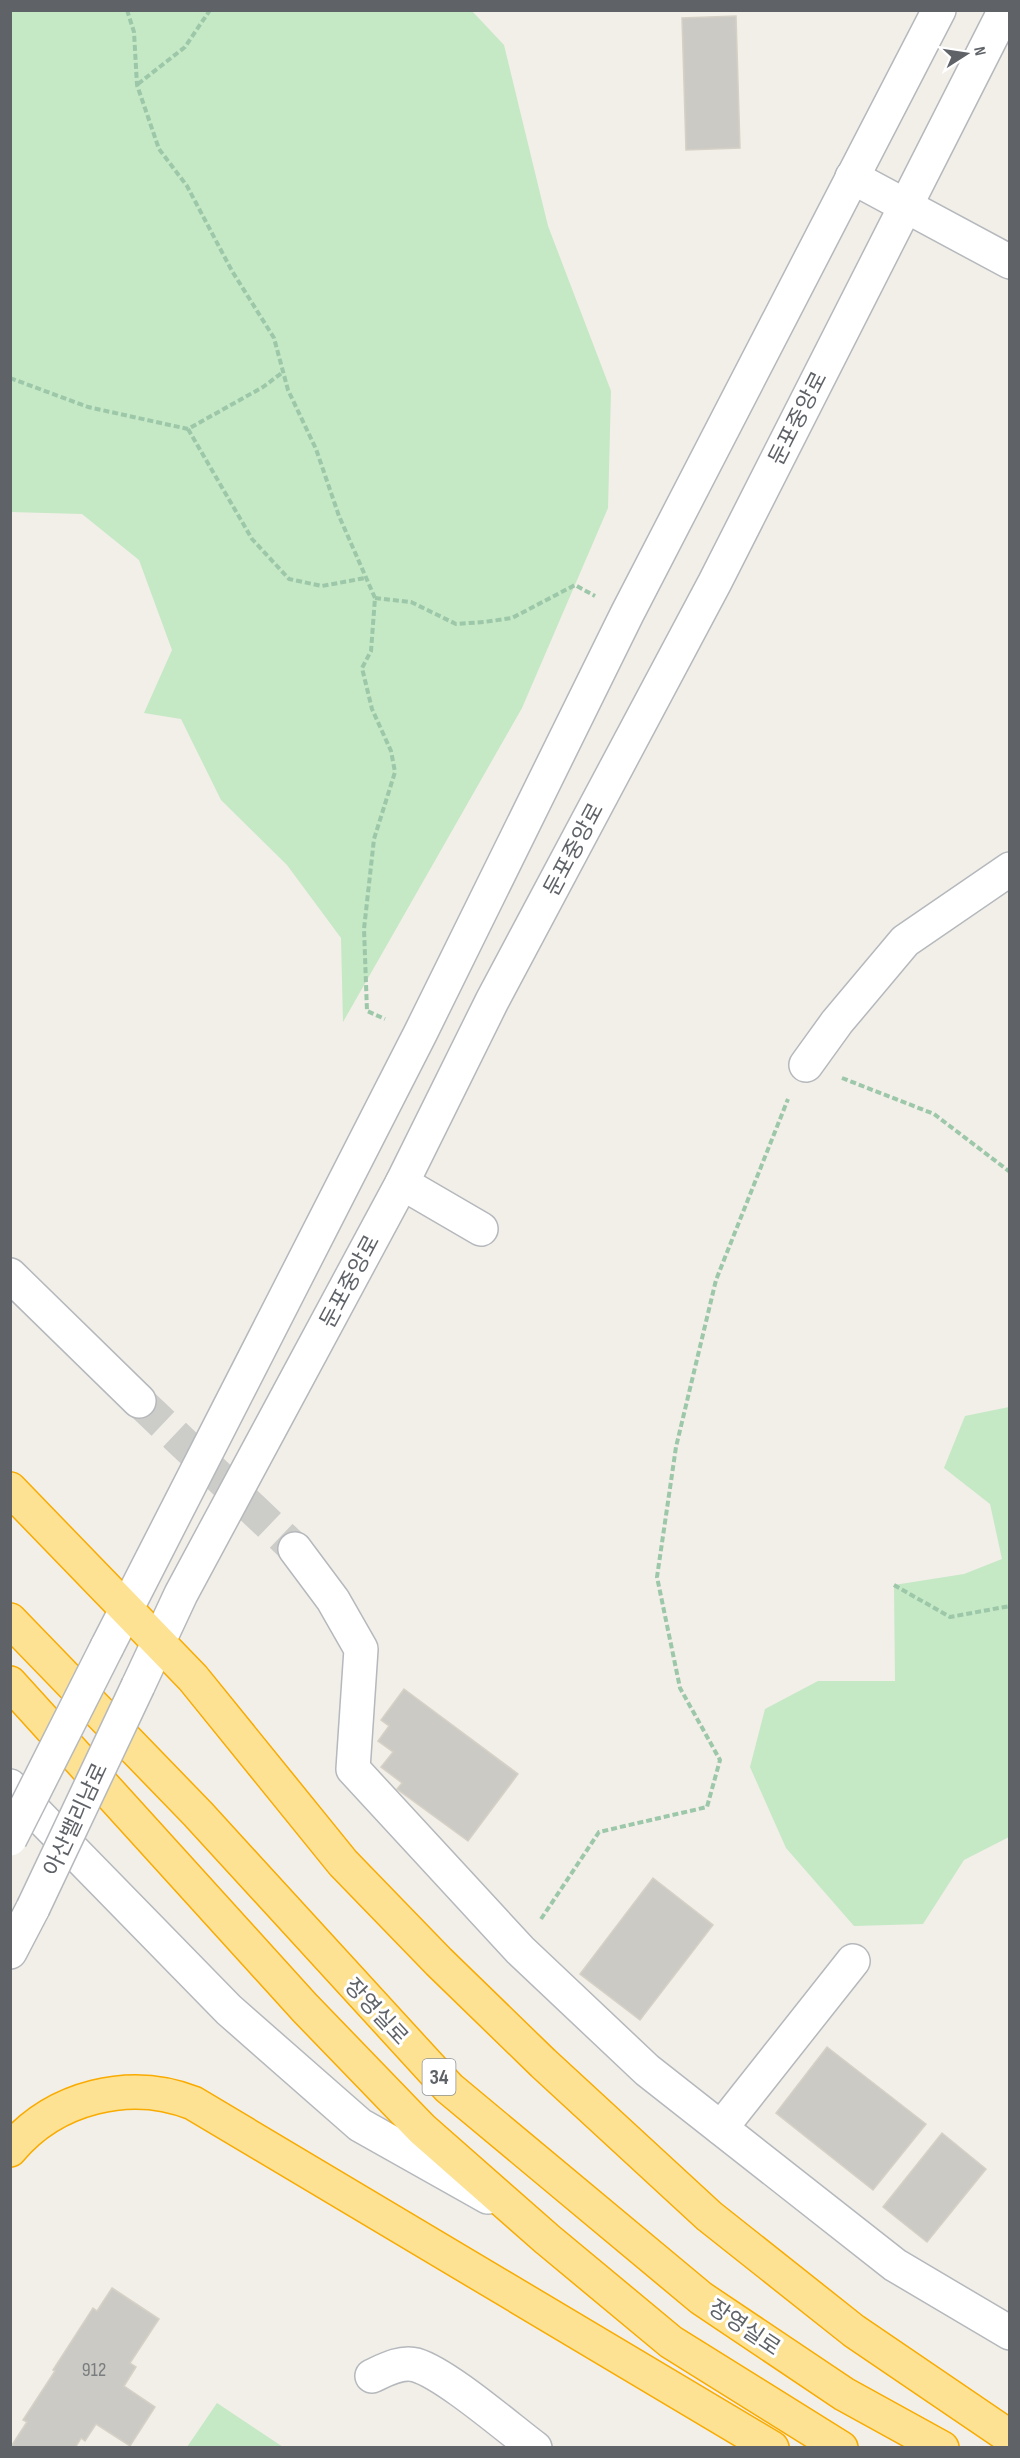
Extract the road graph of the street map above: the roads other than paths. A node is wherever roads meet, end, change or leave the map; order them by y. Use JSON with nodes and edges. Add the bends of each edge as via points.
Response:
{"nodes":[{"id":1,"x":939,"y":10,"type":"edge"},
{"id":2,"x":1005,"y":10,"type":"edge"},
{"id":3,"x":852,"y":177,"type":"junction"},
{"id":4,"x":904,"y":206,"type":"junction"},
{"id":5,"x":1010,"y":262,"type":"edge"},
{"id":6,"x":1010,"y":869,"type":"edge"},
{"id":7,"x":806,"y":1065,"type":"road end"},
{"id":8,"x":402,"y":1183,"type":"junction"},
{"id":9,"x":481,"y":1229,"type":"dead end"},
{"id":10,"x":10,"y":1275,"type":"edge"},
{"id":11,"x":139,"y":1401,"type":"tunnel mouth"},
{"id":12,"x":10,"y":1489,"type":"edge"},
{"id":13,"x":295,"y":1549,"type":"tunnel mouth"},
{"id":14,"x":127,"y":1607,"type":"junction"},
{"id":15,"x":10,"y":1620,"type":"edge"},
{"id":16,"x":159,"y":1641,"type":"junction"},
{"id":17,"x":10,"y":1683,"type":"edge"},
{"id":18,"x":138,"y":1686,"type":"joint"},
{"id":19,"x":10,"y":1786,"type":"edge"},
{"id":20,"x":10,"y":1839,"type":"edge"},
{"id":21,"x":10,"y":1952,"type":"edge"},
{"id":22,"x":852,"y":1961,"type":"dead end"},
{"id":23,"x":721,"y":2128,"type":"junction"},
{"id":24,"x":10,"y":2150,"type":"edge"},
{"id":25,"x":519,"y":2214,"type":"junction"},
{"id":26,"x":1009,"y":2331,"type":"edge"},
{"id":27,"x":372,"y":2376,"type":"dead end"},
{"id":28,"x":1010,"y":2437,"type":"edge"},
{"id":29,"x":535,"y":2448,"type":"edge"},
{"id":30,"x":772,"y":2448,"type":"edge"},
{"id":31,"x":841,"y":2448,"type":"edge"},
{"id":32,"x":942,"y":2448,"type":"edge"}],
"edges":[{"from":1,"to":3,"type":"street"},
{"from":2,"to":4,"type":"street","name":"둔포중앙로"},
{"from":3,"to":4,"type":"street"},
{"from":3,"to":14,"type":"street","via":[[632,603],[420,1034]]},
{"from":4,"to":5,"type":"street"},
{"from":4,"to":8,"type":"street","name":"둔포중앙로","via":[[715,582],[492,1001]]},
{"from":6,"to":7,"type":"street","via":[[905,941]]},
{"from":8,"to":9,"type":"street"},
{"from":8,"to":16,"type":"street","name":"둔포중앙로"},
{"from":10,"to":11,"type":"street"},
{"from":12,"to":14,"type":"highway"},
{"from":13,"to":23,"type":"street","via":[[333,1600],[361,1649],[353,1770],[520,1950],[647,2070]]},
{"from":14,"to":16,"type":"highway"},
{"from":14,"to":20,"type":"street","bridge":true},
{"from":15,"to":32,"type":"highway","name":"장영실로","number":"34","via":[[198,1814],[449,2088],[701,2298],[844,2394]]},
{"from":16,"to":18,"type":"street","name":"둔포중앙로"},
{"from":16,"to":28,"type":"highway","via":[[343,1863],[543,2063],[709,2216],[854,2331]]},
{"from":17,"to":25,"type":"highway","number":"34","via":[[305,2008],[422,2129]]},
{"from":18,"to":21,"type":"street","name":"아산밸리남로","bridge":true},
{"from":19,"to":25,"type":"street","via":[[229,2010],[360,2125]]},
{"from":22,"to":23,"type":"street"},
{"from":23,"to":26,"type":"street","via":[[895,2265]]},
{"from":24,"to":30,"type":"highway","via":[[42,2119],[111,2093],[169,2094],[193,2103]]},
{"from":25,"to":31,"type":"highway","number":"34","via":[[671,2342]]},
{"from":27,"to":29,"type":"street","via":[[392,2366],[414,2364],[436,2374]]}]}
